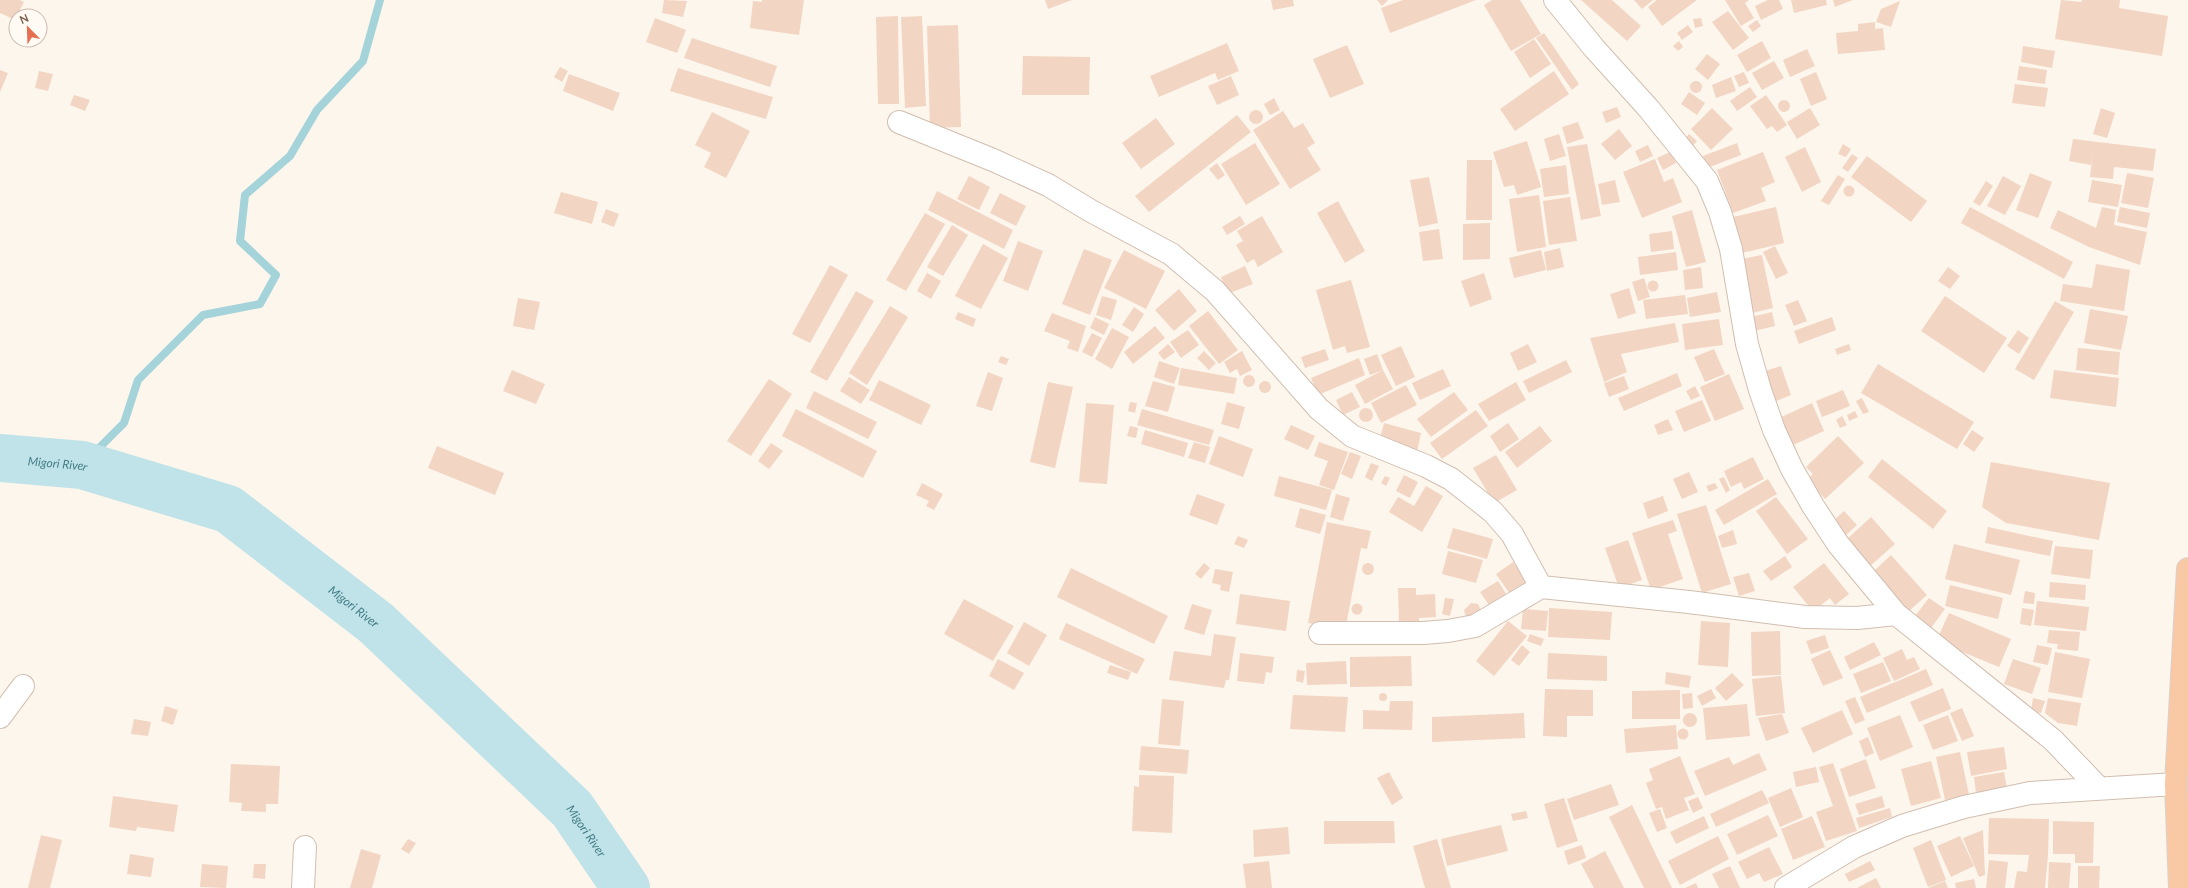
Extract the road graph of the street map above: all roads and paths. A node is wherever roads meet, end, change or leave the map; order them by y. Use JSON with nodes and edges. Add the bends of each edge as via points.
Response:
{"nodes":[{"id":1,"x":1555,"y":0,"type":"edge"},
{"id":2,"x":899,"y":122,"type":"dead end"},
{"id":3,"x":2188,"y":569,"type":"edge"},
{"id":4,"x":1541,"y":587,"type":"junction"},
{"id":5,"x":2187,"y":600,"type":"edge"},
{"id":6,"x":1896,"y":614,"type":"junction"},
{"id":7,"x":1320,"y":633,"type":"dead end"},
{"id":8,"x":22,"y":686,"type":"dead end"},
{"id":9,"x":0,"y":717,"type":"edge"},
{"id":10,"x":2176,"y":784,"type":"junction"},
{"id":11,"x":2099,"y":788,"type":"junction"},
{"id":12,"x":305,"y":847,"type":"dead end"},
{"id":13,"x":302,"y":888,"type":"edge"},
{"id":14,"x":1786,"y":888,"type":"edge"},
{"id":15,"x":2180,"y":888,"type":"edge"}],
"edges":[{"from":1,"to":6,"type":"street","via":[[1594,48],[1650,109],[1707,181],[1731,249],[1747,344],[1774,430],[1817,513],[1863,576]]},
{"from":2,"to":4,"type":"street","via":[[1048,185],[1171,254],[1215,291],[1319,409],[1352,436],[1451,478],[1493,512],[1512,534]]},
{"from":3,"to":5,"type":"highway"},
{"from":4,"to":6,"type":"street","via":[[1804,617],[1857,618]]},
{"from":4,"to":7,"type":"street","via":[[1475,626],[1423,633]]},
{"from":5,"to":10,"type":"highway"},
{"from":6,"to":11,"type":"street","via":[[2053,740]]},
{"from":8,"to":9,"type":"street"},
{"from":10,"to":11,"type":"street"},
{"from":10,"to":15,"type":"highway"},
{"from":11,"to":14,"type":"street","via":[[2030,793],[1964,807],[1902,826],[1854,847]]},
{"from":12,"to":13,"type":"street"}]}
